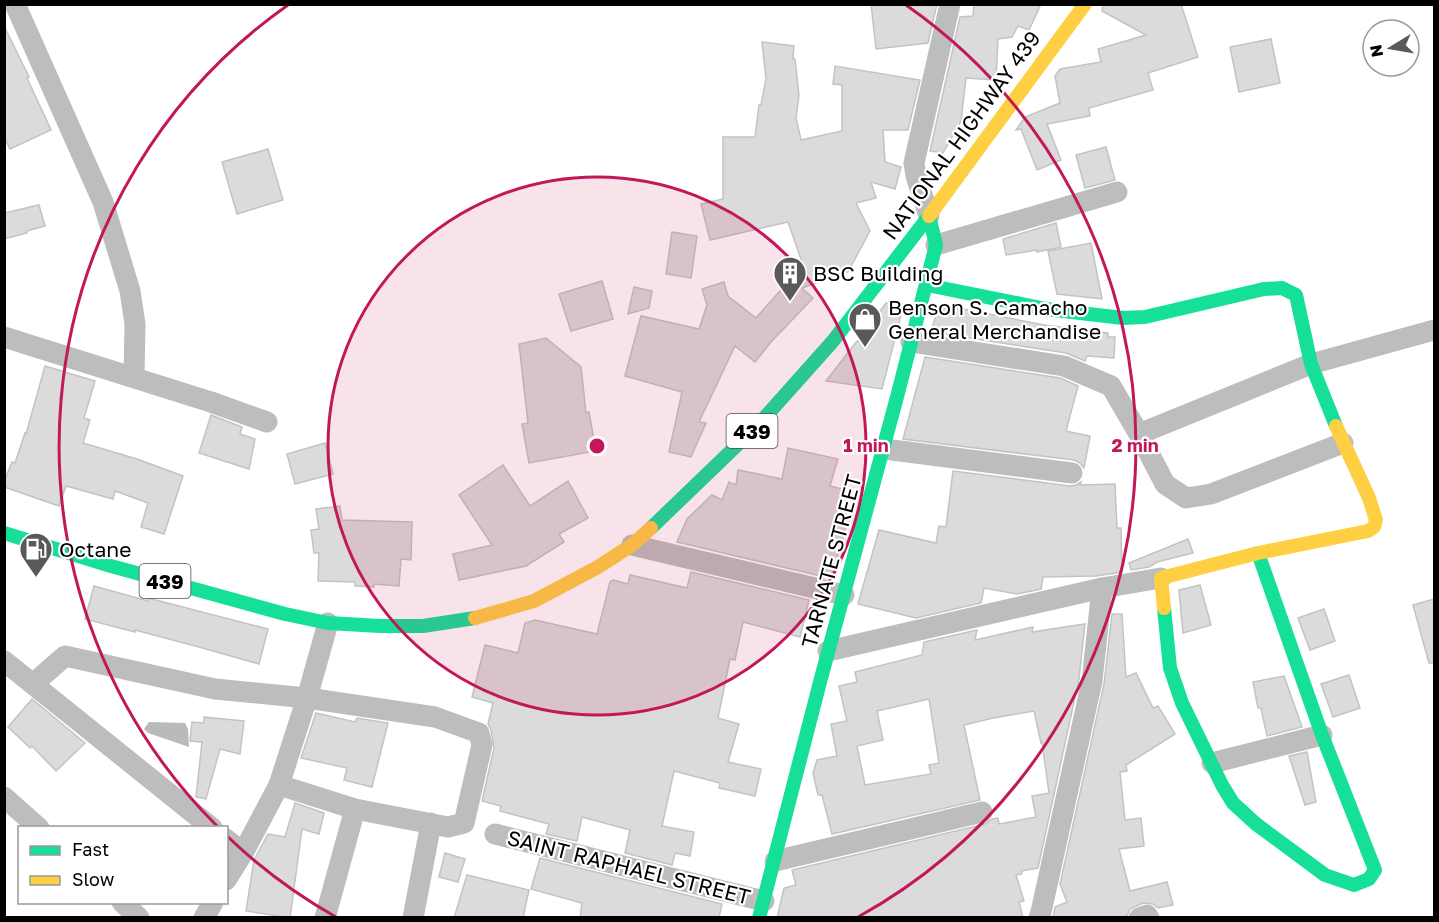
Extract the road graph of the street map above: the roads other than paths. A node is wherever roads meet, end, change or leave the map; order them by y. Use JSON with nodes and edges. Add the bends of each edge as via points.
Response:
{"nodes":[{"id":1,"x":15,"y":4,"type":"edge"},
{"id":2,"x":950,"y":4,"type":"edge"},
{"id":3,"x":1085,"y":4,"type":"edge"},
{"id":4,"x":1117,"y":192,"type":"dead end"},
{"id":5,"x":929,"y":216,"type":"junction"},
{"id":6,"x":936,"y":245,"type":"junction"},
{"id":7,"x":927,"y":285,"type":"junction"},
{"id":8,"x":1434,"y":330,"type":"edge"},
{"id":9,"x":4,"y":337,"type":"edge"},
{"id":10,"x":911,"y":342,"type":"junction"},
{"id":11,"x":1311,"y":364,"type":"junction"},
{"id":12,"x":134,"y":377,"type":"junction"},
{"id":13,"x":267,"y":422,"type":"dead end"},
{"id":14,"x":1139,"y":434,"type":"junction"},
{"id":15,"x":1343,"y":443,"type":"junction"},
{"id":16,"x":884,"y":449,"type":"junction"},
{"id":17,"x":1072,"y":473,"type":"dead end"},
{"id":18,"x":4,"y":533,"type":"edge"},
{"id":19,"x":632,"y":545,"type":"junction"},
{"id":20,"x":1258,"y":553,"type":"junction"},
{"id":21,"x":1161,"y":578,"type":"junction"},
{"id":22,"x":1102,"y":588,"type":"junction"},
{"id":23,"x":844,"y":595,"type":"junction"},
{"id":24,"x":328,"y":622,"type":"junction"},
{"id":25,"x":828,"y":651,"type":"junction"},
{"id":26,"x":4,"y":661,"type":"edge"},
{"id":27,"x":33,"y":684,"type":"junction"},
{"id":28,"x":308,"y":698,"type":"junction"},
{"id":29,"x":1322,"y":735,"type":"junction"},
{"id":30,"x":1212,"y":763,"type":"junction"},
{"id":31,"x":279,"y":785,"type":"junction"},
{"id":32,"x":4,"y":797,"type":"edge"},
{"id":33,"x":356,"y":809,"type":"junction"},
{"id":34,"x":982,"y":812,"type":"dead end"},
{"id":35,"x":431,"y":823,"type":"junction"},
{"id":36,"x":37,"y":826,"type":"edge"},
{"id":37,"x":210,"y":826,"type":"edge"},
{"id":38,"x":495,"y":834,"type":"dead end"},
{"id":39,"x":228,"y":841,"type":"edge"},
{"id":40,"x":243,"y":853,"type":"junction"},
{"id":41,"x":775,"y":861,"type":"junction"},
{"id":42,"x":228,"y":877,"type":"edge"},
{"id":43,"x":123,"y":904,"type":"edge"},
{"id":44,"x":212,"y":904,"type":"edge"},
{"id":45,"x":761,"y":909,"type":"edge"},
{"id":46,"x":139,"y":918,"type":"edge"},
{"id":47,"x":204,"y":918,"type":"edge"},
{"id":48,"x":325,"y":918,"type":"edge"},
{"id":49,"x":413,"y":918,"type":"edge"},
{"id":50,"x":1039,"y":918,"type":"edge"},
{"id":51,"x":1139,"y":918,"type":"edge"},
{"id":52,"x":1149,"y":918,"type":"edge"}],
"edges":[{"from":1,"to":12,"type":"street","via":[[103,202],[130,291],[135,324]]},
{"from":2,"to":5,"type":"street","via":[[914,163]]},
{"from":3,"to":5,"type":"street","name":"NATIONAL HIGHWAY 439","number":"439"},
{"from":4,"to":6,"type":"street"},
{"from":5,"to":6,"type":"street","name":"TARNATE STREET"},
{"from":5,"to":19,"type":"street","name":"NATIONAL HIGHWAY 439","number":"439","via":[[833,341],[758,425]]},
{"from":6,"to":7,"type":"street","name":"TARNATE STREET"},
{"from":7,"to":10,"type":"street","name":"TARNATE STREET"},
{"from":7,"to":11,"type":"street","via":[[1046,309],[1123,318],[1145,317],[1282,288],[1296,295]]},
{"from":8,"to":11,"type":"street"},
{"from":9,"to":12,"type":"street"},
{"from":10,"to":14,"type":"street","via":[[1064,366],[1111,386]]},
{"from":10,"to":16,"type":"street","name":"TARNATE STREET"},
{"from":11,"to":14,"type":"street"},
{"from":11,"to":15,"type":"street"},
{"from":12,"to":13,"type":"street"},
{"from":14,"to":15,"type":"street","via":[[1165,484],[1186,498],[1211,494]]},
{"from":15,"to":20,"type":"street","via":[[1369,498],[1376,520],[1374,527]]},
{"from":16,"to":17,"type":"street"},
{"from":16,"to":23,"type":"street","name":"TARNATE STREET"},
{"from":18,"to":24,"type":"street","name":"NATIONAL HIGHWAY 439","number":"439","via":[[285,614]]},
{"from":19,"to":23,"type":"street"},
{"from":19,"to":24,"type":"street","name":"NATIONAL HIGHWAY 439","number":"439","via":[[534,601],[478,616],[423,626]]},
{"from":20,"to":21,"type":"street"},
{"from":20,"to":29,"type":"street"},
{"from":21,"to":22,"type":"street"},
{"from":21,"to":30,"type":"street","via":[[1170,668],[1182,703]]},
{"from":22,"to":25,"type":"street"},
{"from":22,"to":50,"type":"street","via":[[1092,681]]},
{"from":23,"to":25,"type":"street","name":"TARNATE STREET"},
{"from":24,"to":28,"type":"street"},
{"from":25,"to":41,"type":"street","name":"TARNATE STREET"},
{"from":26,"to":27,"type":"street"},
{"from":27,"to":28,"type":"street","via":[[65,656],[215,689]]},
{"from":27,"to":37,"type":"street"},
{"from":28,"to":31,"type":"street"},
{"from":28,"to":35,"type":"street","via":[[435,717],[479,733],[482,745],[464,823],[448,827]]},
{"from":29,"to":30,"type":"street"},
{"from":29,"to":30,"type":"street","via":[[1375,870],[1369,879],[1354,885],[1325,875],[1256,824],[1233,803]]},
{"from":31,"to":33,"type":"street"},
{"from":31,"to":40,"type":"street"},
{"from":32,"to":36,"type":"street"},
{"from":33,"to":35,"type":"street"},
{"from":33,"to":48,"type":"street"},
{"from":34,"to":41,"type":"street"},
{"from":35,"to":49,"type":"street"},
{"from":38,"to":45,"type":"street","name":"SAINT RAPHAEL STREET"},
{"from":39,"to":40,"type":"street"},
{"from":40,"to":42,"type":"street"},
{"from":41,"to":45,"type":"street","name":"TARNATE STREET"},
{"from":43,"to":46,"type":"street"},
{"from":44,"to":47,"type":"street"},
{"from":51,"to":52,"type":"street"}]}
